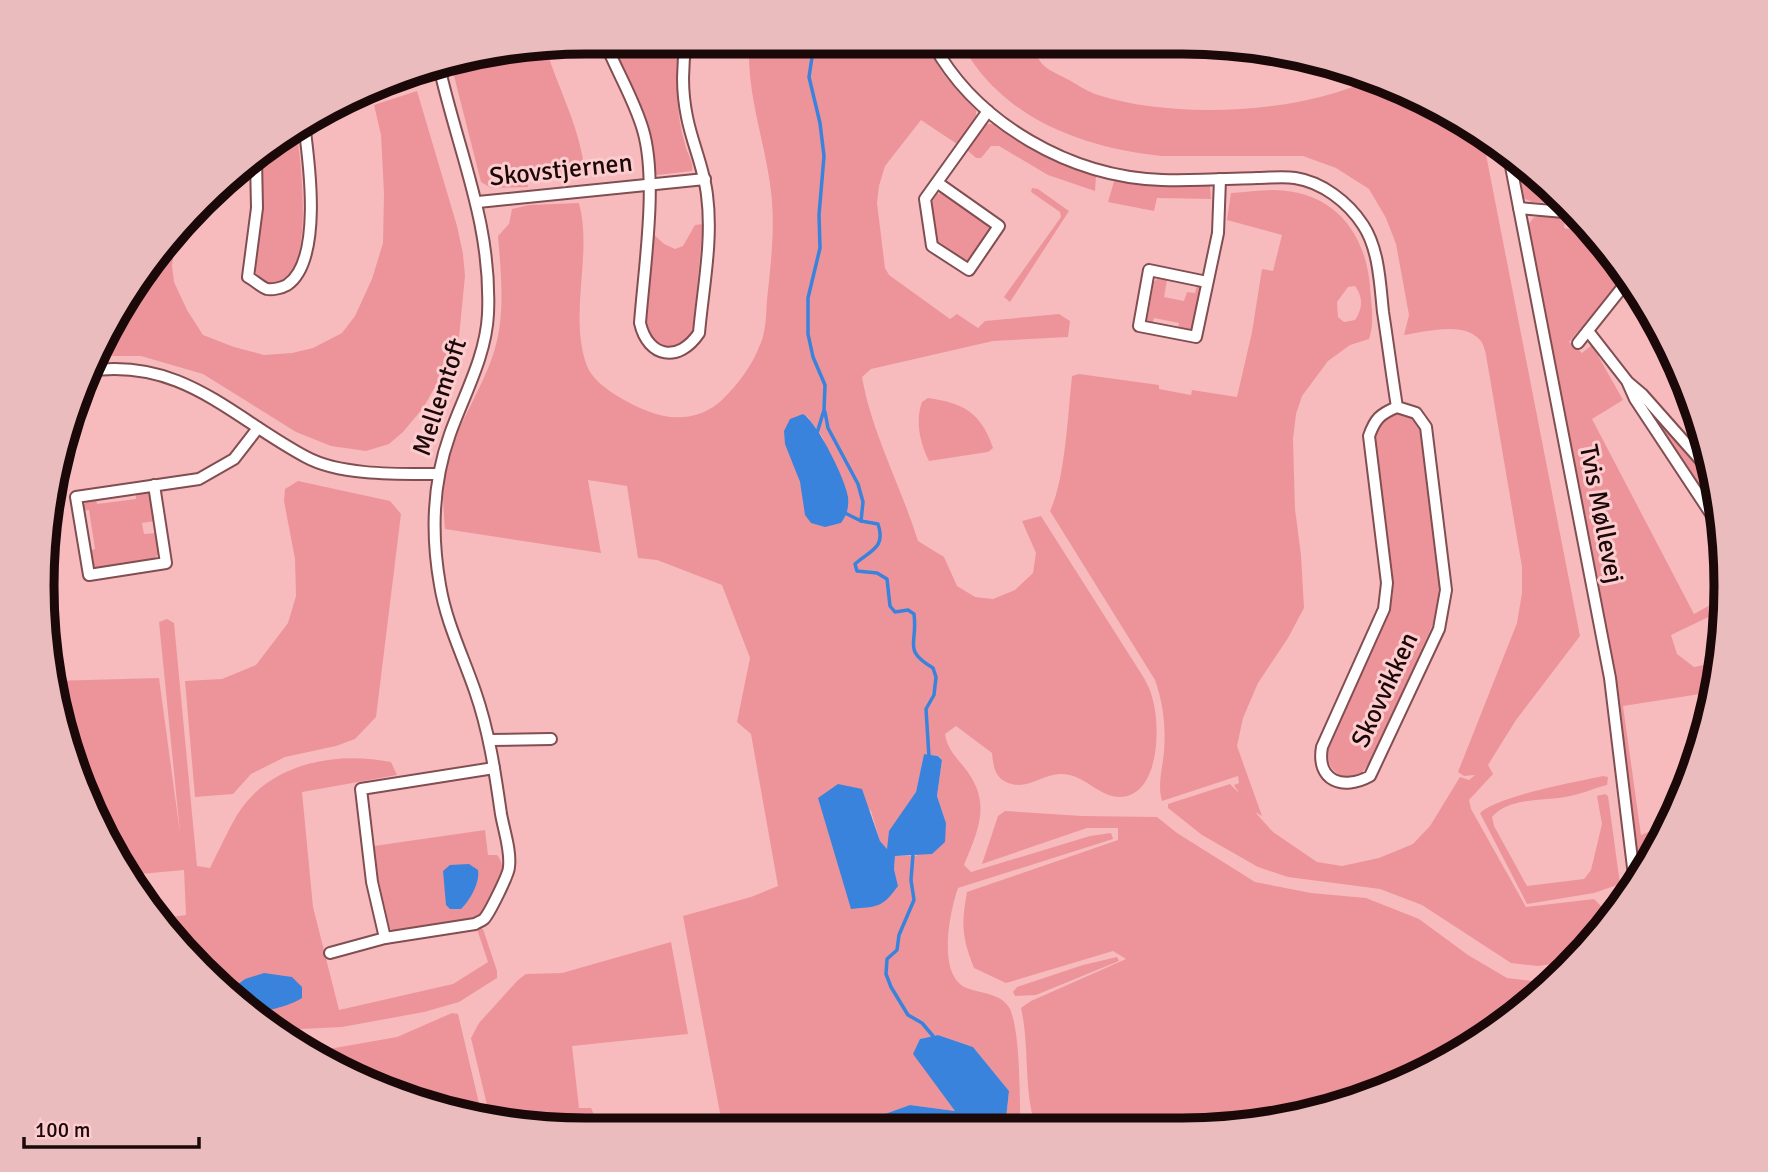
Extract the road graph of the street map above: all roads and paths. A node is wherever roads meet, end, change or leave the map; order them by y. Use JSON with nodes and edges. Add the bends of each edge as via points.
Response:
{"nodes":[{"id":1,"x":610,"y":54,"type":"edge"},
{"id":2,"x":685,"y":54,"type":"edge"},
{"id":3,"x":940,"y":54,"type":"edge"},
{"id":4,"x":441,"y":74,"type":"edge"},
{"id":5,"x":988,"y":111,"type":"junction"},
{"id":6,"x":305,"y":135,"type":"edge"},
{"id":7,"x":1511,"y":168,"type":"edge"},
{"id":8,"x":256,"y":169,"type":"edge"},
{"id":9,"x":705,"y":179,"type":"junction"},
{"id":10,"x":1220,"y":179,"type":"junction"},
{"id":11,"x":938,"y":183,"type":"junction"},
{"id":12,"x":650,"y":184,"type":"junction"},
{"id":13,"x":478,"y":202,"type":"junction"},
{"id":14,"x":1519,"y":208,"type":"junction"},
{"id":15,"x":1560,"y":212,"type":"edge"},
{"id":16,"x":1207,"y":282,"type":"junction"},
{"id":17,"x":1623,"y":289,"type":"edge"},
{"id":18,"x":1588,"y":331,"type":"junction"},
{"id":19,"x":1578,"y":343,"type":"dead end"},
{"id":20,"x":101,"y":369,"type":"edge"},
{"id":21,"x":1627,"y":381,"type":"junction"},
{"id":22,"x":1396,"y":407,"type":"junction"},
{"id":23,"x":258,"y":428,"type":"junction"},
{"id":24,"x":1698,"y":456,"type":"edge"},
{"id":25,"x":439,"y":474,"type":"junction"},
{"id":26,"x":154,"y":485,"type":"junction"},
{"id":27,"x":1708,"y":509,"type":"edge"},
{"id":28,"x":551,"y":739,"type":"dead end"},
{"id":29,"x":489,"y":740,"type":"junction"},
{"id":30,"x":494,"y":768,"type":"junction"},
{"id":31,"x":1633,"y":867,"type":"edge"},
{"id":32,"x":385,"y":938,"type":"junction"},
{"id":33,"x":330,"y":953,"type":"dead end"}],
"edges":[{"from":1,"to":12,"type":"street","name":"Skovstjernen","via":[[645,134]]},
{"from":2,"to":9,"type":"street","name":"Skovstjernen","via":[[687,116]]},
{"from":3,"to":5,"type":"street","via":[[959,83]]},
{"from":4,"to":13,"type":"street","name":"Mellemtoft"},
{"from":5,"to":10,"type":"street","via":[[1042,147],[1106,172],[1161,180]]},
{"from":5,"to":11,"type":"street"},
{"from":6,"to":8,"type":"street","via":[[311,225],[300,272],[284,287],[267,289],[248,277],[257,208]]},
{"from":7,"to":14,"type":"street","name":"Tvis Møllevej"},
{"from":9,"to":12,"type":"street","name":"Skovstjernen"},
{"from":9,"to":12,"type":"street","name":"Skovstjernen","via":[[709,208],[699,333],[686,348],[671,353],[648,344],[640,323]]},
{"from":10,"to":16,"type":"street","via":[[1217,233]]},
{"from":10,"to":22,"type":"street","via":[[1294,178],[1323,187],[1364,226],[1376,258]]},
{"from":11,"to":11,"type":"street","via":[[999,226],[969,270],[932,246],[925,199]]},
{"from":12,"to":13,"type":"street","name":"Skovstjernen"},
{"from":13,"to":25,"type":"street","name":"Mellemtoft","via":[[488,259],[488,317],[476,368]]},
{"from":14,"to":15,"type":"street"},
{"from":14,"to":31,"type":"street","name":"Tvis Møllevej","via":[[1610,678]]},
{"from":16,"to":16,"type":"street","via":[[1149,270],[1139,326],[1196,337]]},
{"from":17,"to":18,"type":"street"},
{"from":18,"to":19,"type":"street"},
{"from":18,"to":21,"type":"street"},
{"from":20,"to":23,"type":"street","via":[[157,373],[205,391]]},
{"from":21,"to":24,"type":"street"},
{"from":21,"to":27,"type":"street"},
{"from":22,"to":22,"type":"street","name":"Skovvikken","via":[[1416,413],[1426,427],[1447,590],[1439,629],[1370,776],[1350,784],[1325,773],[1320,758],[1384,609],[1387,583],[1369,436],[1381,413]]},
{"from":23,"to":25,"type":"street","via":[[307,458],[335,467]]},
{"from":23,"to":26,"type":"street","via":[[234,459],[199,479]]},
{"from":25,"to":29,"type":"street","name":"Mellemtoft","via":[[433,509],[440,587]]},
{"from":26,"to":26,"type":"street","via":[[166,562],[89,575],[76,497]]},
{"from":28,"to":29,"type":"street"},
{"from":29,"to":30,"type":"street","name":"Mellemtoft"},
{"from":30,"to":32,"type":"street","name":"Mellemtoft","via":[[510,868],[485,918],[475,924]]},
{"from":30,"to":32,"type":"street","via":[[361,789],[372,882]]},
{"from":32,"to":33,"type":"street"}]}
